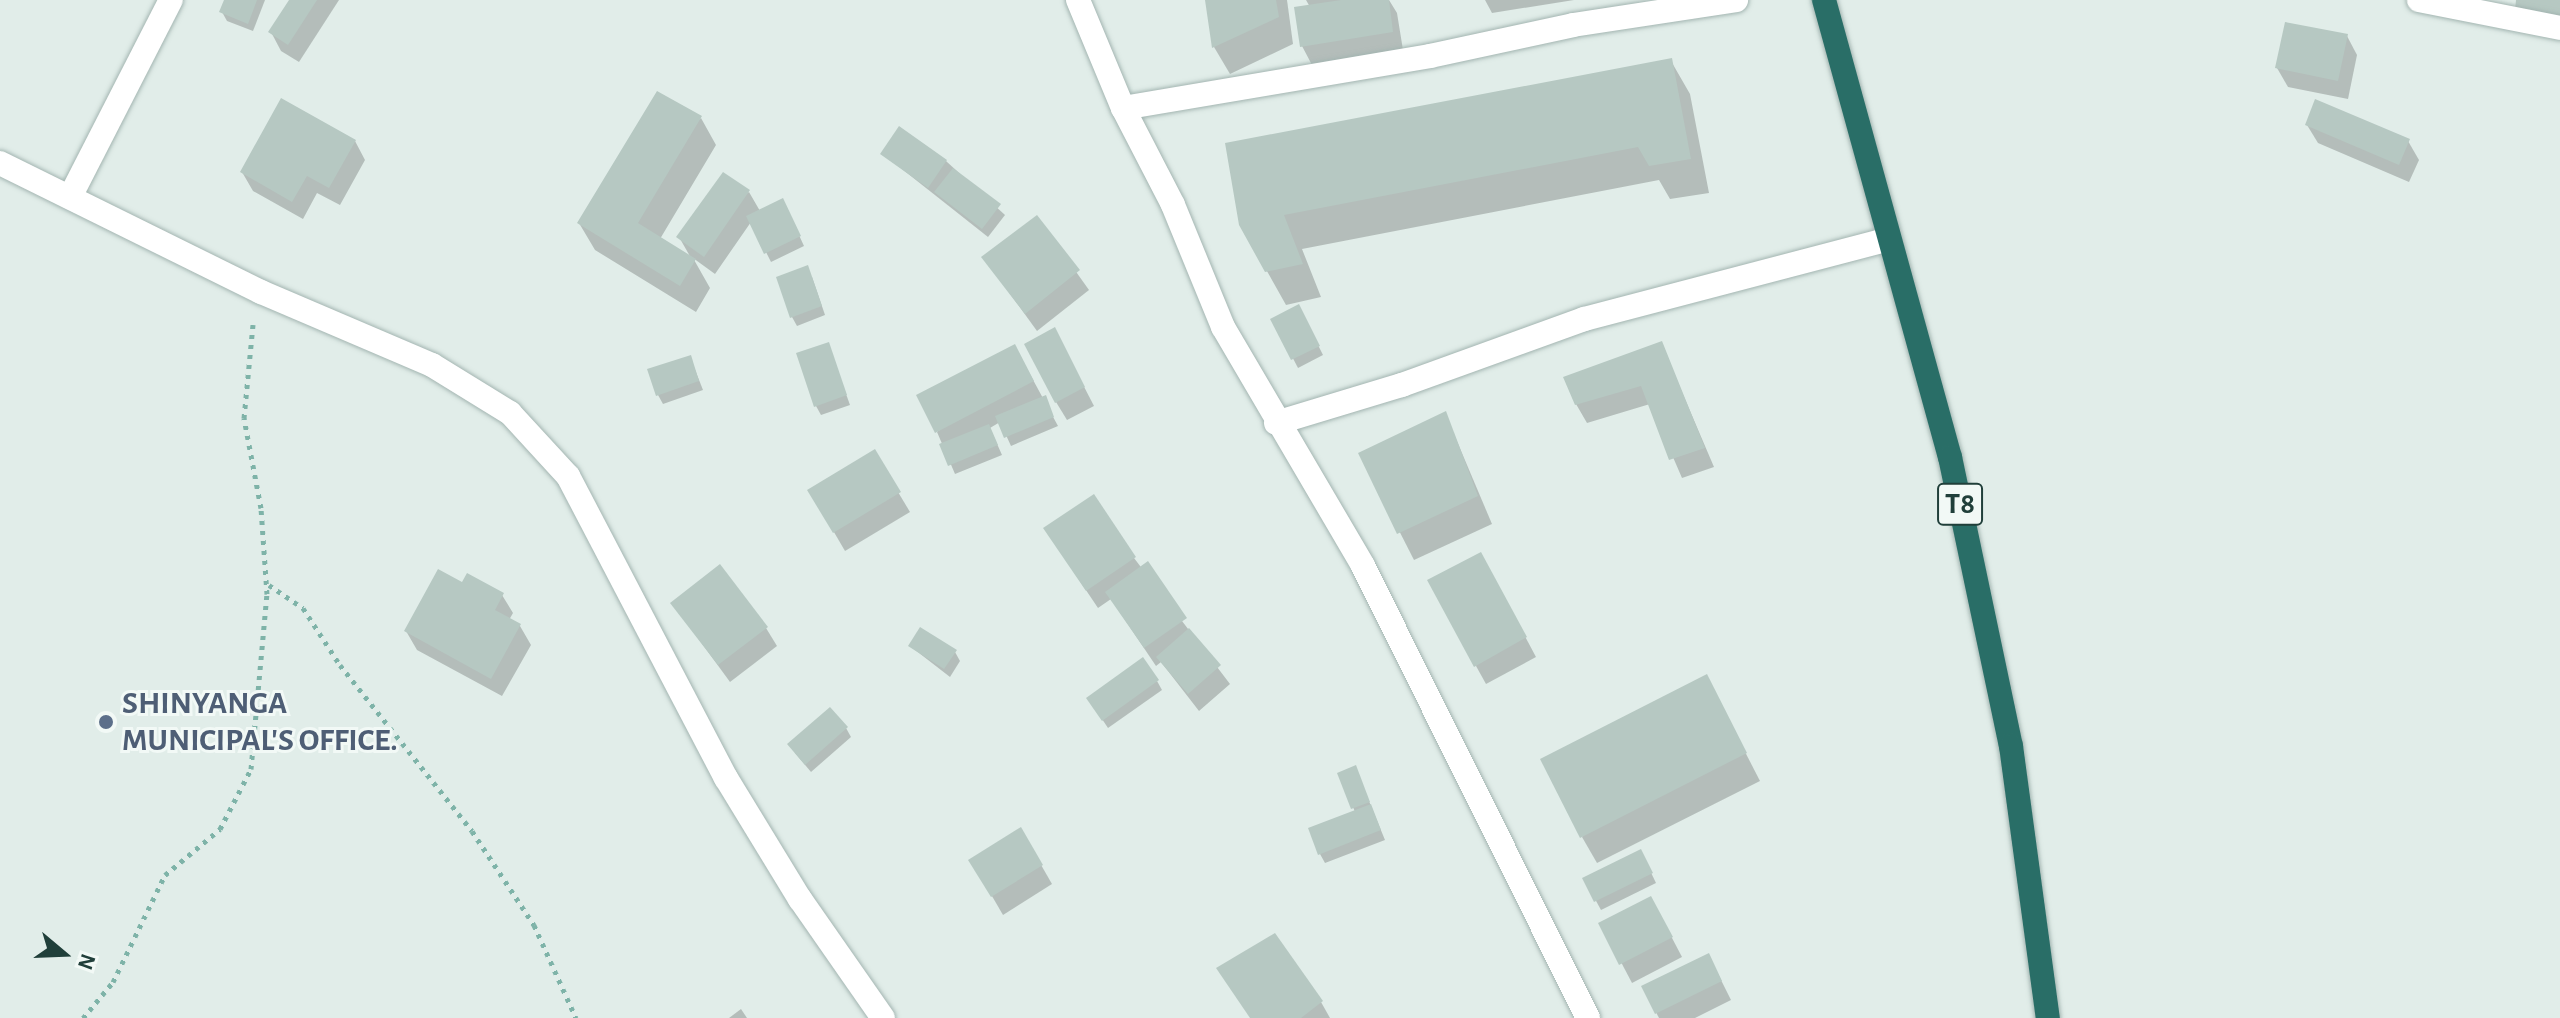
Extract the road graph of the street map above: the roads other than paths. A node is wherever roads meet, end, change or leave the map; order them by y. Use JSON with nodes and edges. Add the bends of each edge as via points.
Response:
{"nodes":[{"id":1,"x":171,"y":0,"type":"edge"},
{"id":2,"x":1078,"y":0,"type":"edge"},
{"id":3,"x":1736,"y":0,"type":"edge"},
{"id":4,"x":1824,"y":0,"type":"edge"},
{"id":5,"x":2419,"y":0,"type":"edge"},
{"id":6,"x":2560,"y":28,"type":"edge"},
{"id":7,"x":1123,"y":108,"type":"junction"},
{"id":8,"x":0,"y":163,"type":"edge"},
{"id":9,"x":70,"y":197,"type":"junction"},
{"id":10,"x":1888,"y":239,"type":"junction"},
{"id":11,"x":1276,"y":423,"type":"junction"},
{"id":12,"x":883,"y":1018,"type":"edge"},
{"id":13,"x":1588,"y":1018,"type":"edge"},
{"id":14,"x":2048,"y":1018,"type":"edge"}],
"edges":[{"from":1,"to":9,"type":"street"},
{"from":2,"to":7,"type":"street"},
{"from":3,"to":7,"type":"street"},
{"from":4,"to":10,"type":"highway","number":"T8"},
{"from":5,"to":6,"type":"street"},
{"from":7,"to":11,"type":"street","via":[[1173,205],[1223,327]]},
{"from":8,"to":9,"type":"street"},
{"from":9,"to":12,"type":"street","via":[[261,292],[432,365],[510,413],[568,476],[726,778],[800,899]]},
{"from":10,"to":11,"type":"street","via":[[1584,319],[1402,385]]},
{"from":10,"to":14,"type":"highway","number":"T8","via":[[1950,457],[2011,746]]},
{"from":11,"to":13,"type":"street","via":[[1363,566]]}]}
